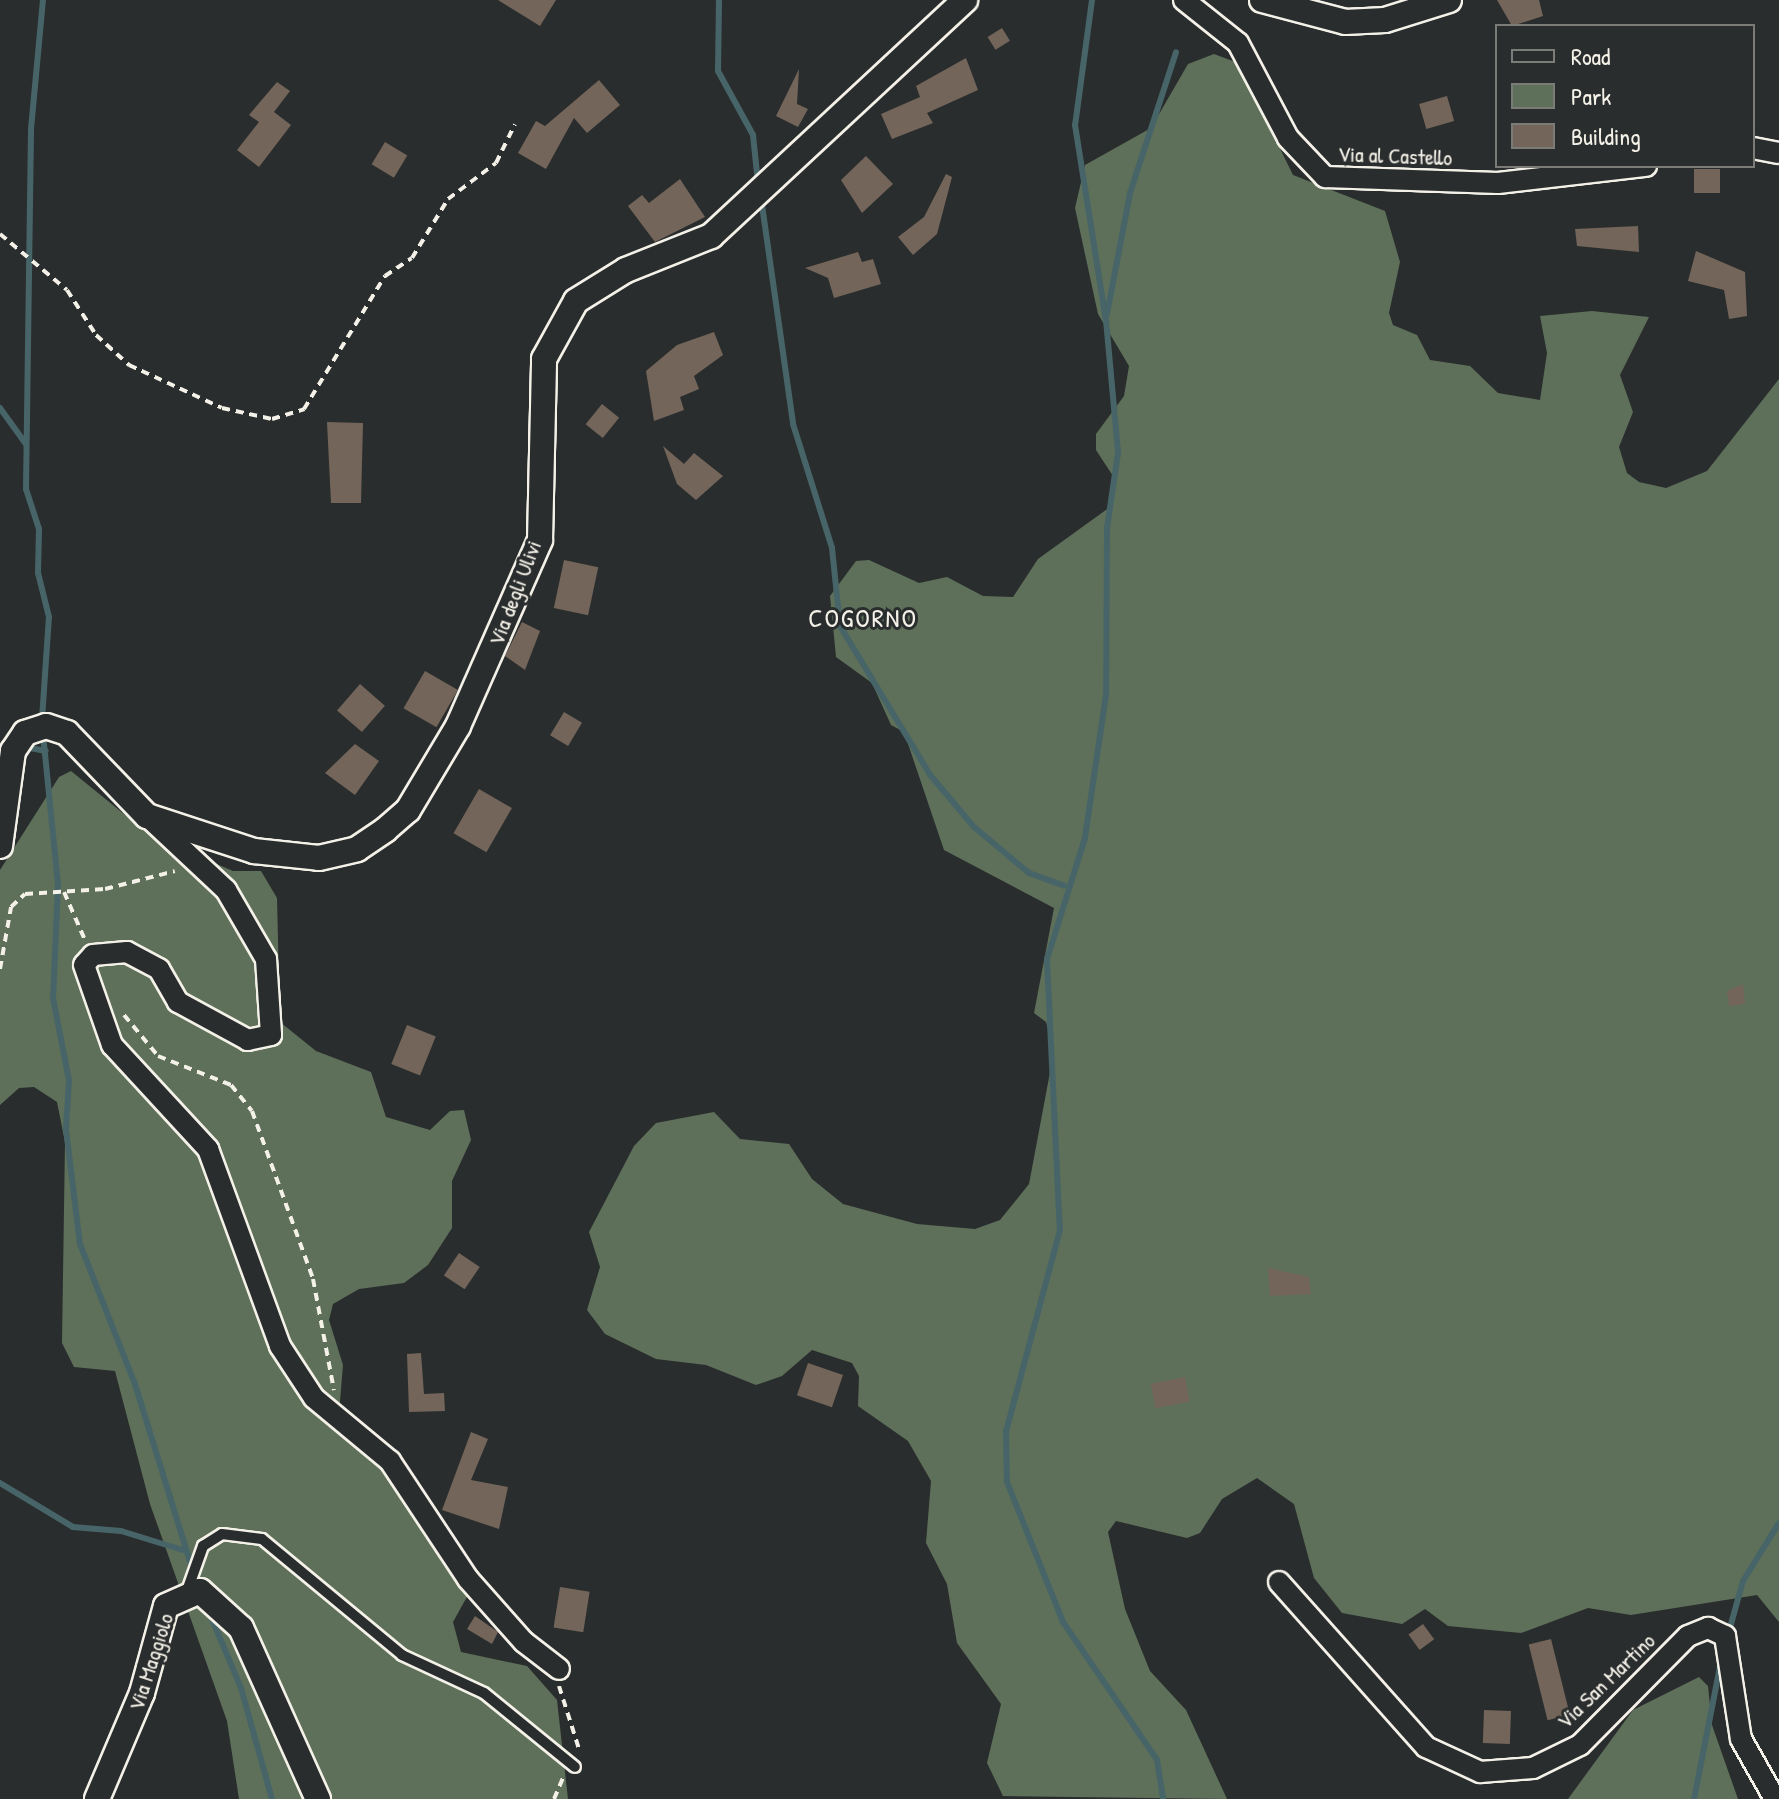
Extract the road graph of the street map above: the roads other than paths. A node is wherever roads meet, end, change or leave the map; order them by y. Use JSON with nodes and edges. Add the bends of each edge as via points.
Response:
{"nodes":[{"id":1,"x":965,"y":0,"type":"edge"},
{"id":2,"x":1184,"y":0,"type":"edge"},
{"id":3,"x":1262,"y":0,"type":"edge"},
{"id":4,"x":1449,"y":0,"type":"edge"},
{"id":5,"x":1755,"y":148,"type":"edge"},
{"id":6,"x":1779,"y":153,"type":"edge"},
{"id":7,"x":1629,"y":168,"type":"edge"},
{"id":8,"x":147,"y":816,"type":"junction"},
{"id":9,"x":0,"y":846,"type":"edge"},
{"id":10,"x":1279,"y":1582,"type":"dead end"},
{"id":11,"x":187,"y":1591,"type":"junction"},
{"id":12,"x":559,"y":1669,"type":"road end"},
{"id":13,"x":575,"y":1767,"type":"road end"},
{"id":14,"x":97,"y":1799,"type":"edge"},
{"id":15,"x":318,"y":1799,"type":"edge"},
{"id":16,"x":1775,"y":1799,"type":"edge"}],
"edges":[{"from":1,"to":8,"type":"street","name":"Via degli Ulivi","via":[[711,236],[626,270],[576,301],[544,359],[540,540],[458,726],[408,810],[357,849],[319,858],[254,851]]},
{"from":2,"to":7,"type":"street","name":"Via al Castello","via":[[1238,43],[1288,138],[1325,177],[1498,183]]},
{"from":3,"to":4,"type":"street","via":[[1345,22],[1385,20]]},
{"from":5,"to":6,"type":"street"},
{"from":8,"to":9,"type":"street","name":"Via degli Ulivi","via":[[67,733],[35,728],[13,751]]},
{"from":8,"to":12,"type":"street","via":[[209,873],[266,959],[271,1035],[248,1040],[178,1002],[159,969],[127,952],[93,955],[84,965],[112,1045],[208,1149],[280,1346],[335,1417],[390,1461],[468,1579],[524,1642]]},
{"from":10,"to":16,"type":"street","name":"Via San Martino","via":[[1426,1747],[1480,1772],[1533,1768],[1580,1745],[1688,1636],[1708,1628],[1725,1636],[1741,1739]]},
{"from":11,"to":13,"type":"lane","via":[[203,1546],[222,1534],[262,1539],[402,1655],[484,1693]]},
{"from":11,"to":14,"type":"street","name":"Via Maggiolo","via":[[166,1606],[142,1693]]},
{"from":11,"to":15,"type":"street","name":"Via Maggiolo","via":[[217,1599],[241,1628]]}]}
